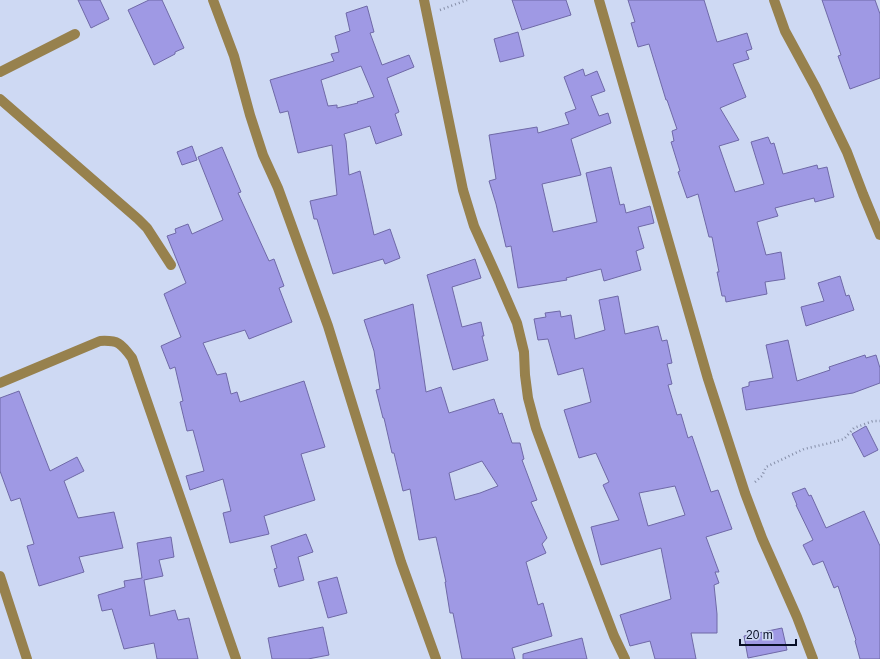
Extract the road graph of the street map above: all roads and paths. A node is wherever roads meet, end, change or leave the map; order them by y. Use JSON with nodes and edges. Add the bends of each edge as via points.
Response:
{"nodes":[{"id":1,"x":213,"y":0,"type":"edge"},
{"id":2,"x":424,"y":0,"type":"edge"},
{"id":3,"x":467,"y":0,"type":"edge"},
{"id":4,"x":599,"y":0,"type":"edge"},
{"id":5,"x":774,"y":0,"type":"edge"},
{"id":6,"x":427,"y":15,"type":"junction"},
{"id":7,"x":75,"y":34,"type":"dead end"},
{"id":8,"x":0,"y":72,"type":"edge"},
{"id":9,"x":0,"y":99,"type":"edge"},
{"id":10,"x":880,"y":235,"type":"edge"},
{"id":11,"x":171,"y":265,"type":"dead end"},
{"id":12,"x":0,"y":383,"type":"edge"},
{"id":13,"x":880,"y":420,"type":"edge"},
{"id":14,"x":745,"y":492,"type":"junction"},
{"id":15,"x":0,"y":576,"type":"edge"},
{"id":16,"x":27,"y":659,"type":"edge"},
{"id":17,"x":236,"y":659,"type":"edge"},
{"id":18,"x":436,"y":659,"type":"edge"},
{"id":19,"x":625,"y":659,"type":"edge"},
{"id":20,"x":813,"y":659,"type":"edge"}],
"edges":[{"from":1,"to":18,"type":"street","via":[[234,56],[263,155],[278,188],[328,326],[401,562]]},
{"from":2,"to":6,"type":"street"},
{"from":3,"to":6,"type":"path"},
{"from":4,"to":14,"type":"street","via":[[708,379]]},
{"from":5,"to":10,"type":"street","via":[[785,31],[847,152]]},
{"from":6,"to":19,"type":"street","via":[[463,190],[474,226],[517,323],[524,352],[528,398],[536,428]]},
{"from":7,"to":8,"type":"street"},
{"from":9,"to":11,"type":"street","via":[[138,219],[147,228]]},
{"from":12,"to":17,"type":"street","via":[[100,341],[112,340],[123,346],[132,358]]},
{"from":13,"to":14,"type":"path","via":[[854,428],[844,439],[804,449],[766,467],[762,476]]},
{"from":14,"to":20,"type":"street"},
{"from":15,"to":16,"type":"street"}]}
